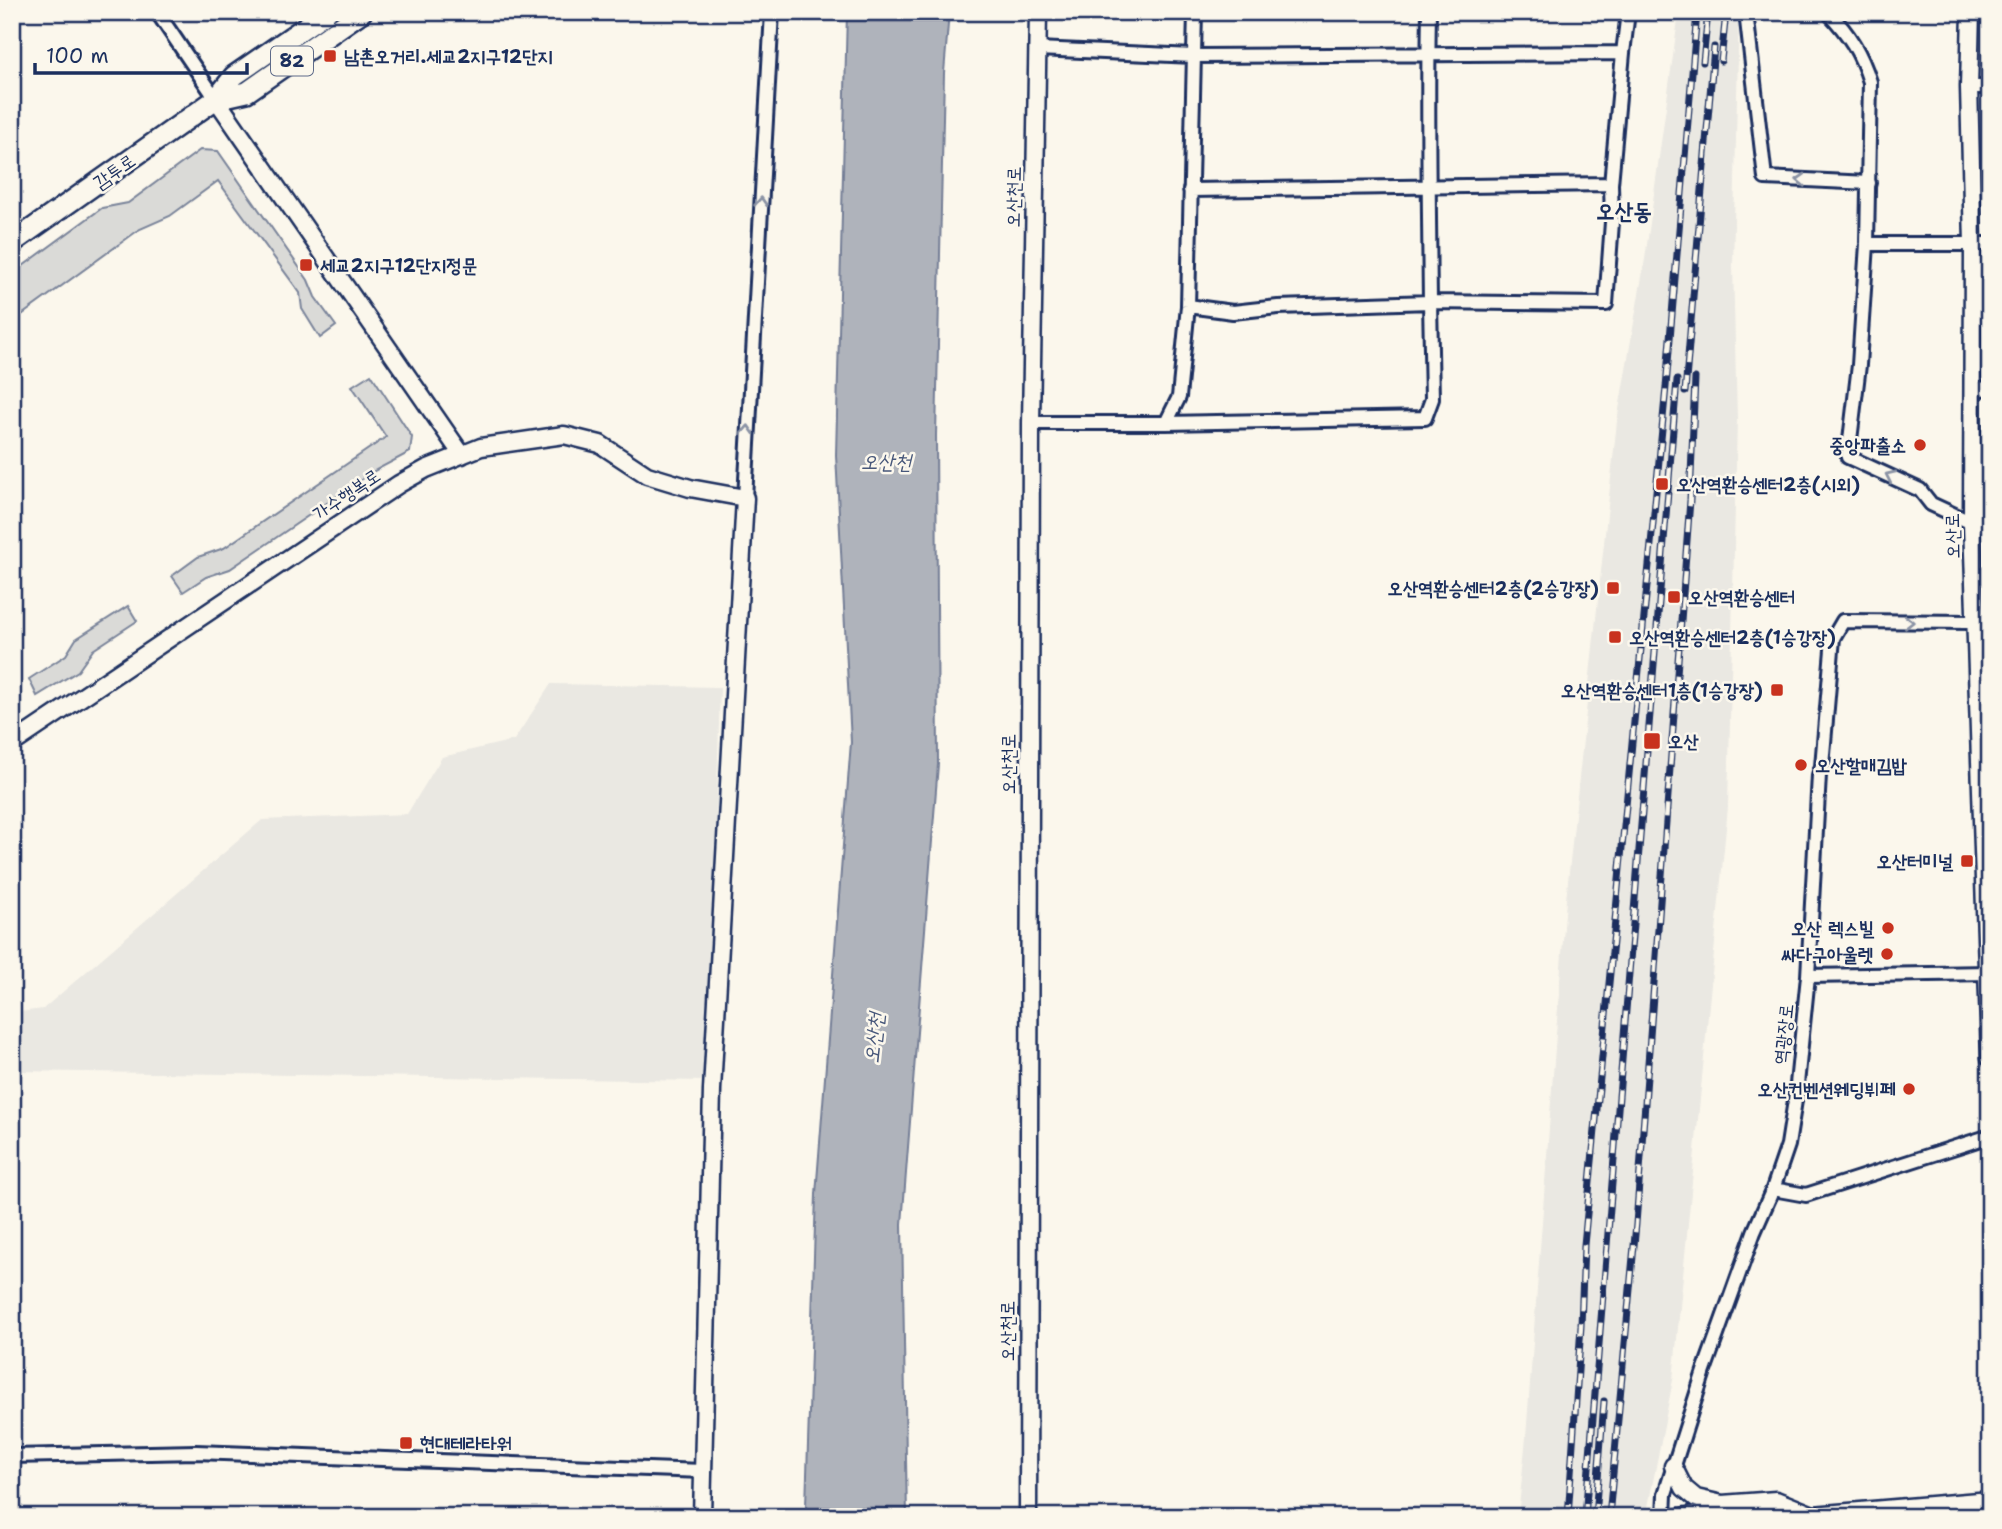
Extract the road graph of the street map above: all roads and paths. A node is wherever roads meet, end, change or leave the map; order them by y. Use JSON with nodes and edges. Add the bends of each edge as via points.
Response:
{"nodes":[{"id":1,"x":157,"y":12,"type":"edge"},
{"id":2,"x":327,"y":12,"type":"edge"},
{"id":3,"x":362,"y":12,"type":"edge"},
{"id":4,"x":772,"y":12,"type":"edge"},
{"id":5,"x":1038,"y":12,"type":"edge"},
{"id":6,"x":1195,"y":12,"type":"edge"},
{"id":7,"x":1429,"y":12,"type":"edge"},
{"id":8,"x":1628,"y":12,"type":"edge"},
{"id":9,"x":1746,"y":12,"type":"edge"},
{"id":10,"x":1828,"y":12,"type":"edge"},
{"id":11,"x":1970,"y":12,"type":"edge"},
{"id":12,"x":1037,"y":49,"type":"junction"},
{"id":13,"x":1623,"y":53,"type":"junction"},
{"id":14,"x":1428,"y":55,"type":"junction"},
{"id":15,"x":1194,"y":56,"type":"junction"},
{"id":16,"x":1969,"y":86,"type":"junction"},
{"id":17,"x":1990,"y":87,"type":"edge"},
{"id":18,"x":216,"y":99,"type":"junction"},
{"id":19,"x":1869,"y":183,"type":"junction"},
{"id":20,"x":1611,"y":184,"type":"junction"},
{"id":21,"x":1428,"y":187,"type":"junction"},
{"id":22,"x":1190,"y":190,"type":"junction"},
{"id":23,"x":12,"y":243,"type":"edge"},
{"id":24,"x":1867,"y":244,"type":"junction"},
{"id":25,"x":1973,"y":244,"type":"junction"},
{"id":26,"x":1990,"y":244,"type":"edge"},
{"id":27,"x":1430,"y":302,"type":"junction"},
{"id":28,"x":1188,"y":306,"type":"junction"},
{"id":29,"x":1972,"y":388,"type":"junction"},
{"id":30,"x":1990,"y":389,"type":"edge"},
{"id":31,"x":1031,"y":423,"type":"junction"},
{"id":32,"x":1166,"y":423,"type":"junction"},
{"id":33,"x":462,"y":455,"type":"junction"},
{"id":34,"x":744,"y":498,"type":"junction"},
{"id":35,"x":1972,"y":523,"type":"junction"},
{"id":36,"x":1990,"y":523,"type":"edge"},
{"id":37,"x":1976,"y":622,"type":"junction"},
{"id":38,"x":12,"y":744,"type":"edge"},
{"id":39,"x":1988,"y":973,"type":"edge"},
{"id":40,"x":1808,"y":976,"type":"junction"},
{"id":41,"x":1990,"y":1058,"type":"edge"},
{"id":42,"x":1990,"y":1136,"type":"edge"},
{"id":43,"x":1773,"y":1189,"type":"junction"},
{"id":44,"x":12,"y":1456,"type":"edge"},
{"id":45,"x":1673,"y":1466,"type":"junction"},
{"id":46,"x":703,"y":1471,"type":"junction"},
{"id":47,"x":1990,"y":1500,"type":"edge"},
{"id":48,"x":1723,"y":1504,"type":"junction"},
{"id":49,"x":1812,"y":1516,"type":"edge"},
{"id":50,"x":702,"y":1517,"type":"edge"},
{"id":51,"x":1028,"y":1517,"type":"edge"},
{"id":52,"x":1664,"y":1517,"type":"edge"},
{"id":53,"x":1680,"y":1517,"type":"edge"}],
"edges":[{"from":1,"to":18,"type":"street"},
{"from":2,"to":18,"type":"main road","name":"감투로","via":[[234,76]]},
{"from":3,"to":18,"type":"main road","name":"감투로","number":"82","via":[[247,92]]},
{"from":34,"to":4,"type":"street","one_way":true},
{"from":5,"to":12,"type":"street","name":"오산천로"},
{"from":6,"to":15,"type":"street"},
{"from":7,"to":14,"type":"street"},
{"from":8,"to":13,"type":"street"},
{"from":19,"to":9,"type":"street","one_way":true,"via":[[1765,178]]},
{"from":10,"to":19,"type":"street","via":[[1853,41],[1870,82]]},
{"from":11,"to":16,"type":"street","name":"오산로"},
{"from":12,"to":15,"type":"street"},
{"from":12,"to":31,"type":"street","name":"오산천로"},
{"from":13,"to":14,"type":"street"},
{"from":13,"to":20,"type":"street"},
{"from":14,"to":15,"type":"street"},
{"from":14,"to":21,"type":"street"},
{"from":15,"to":22,"type":"street"},
{"from":16,"to":17,"type":"street"},
{"from":16,"to":25,"type":"street","name":"오산로"},
{"from":18,"to":23,"type":"main road","name":"감투로"},
{"from":18,"to":33,"type":"street"},
{"from":19,"to":24,"type":"street"},
{"from":20,"to":21,"type":"street"},
{"from":20,"to":27,"type":"street","via":[[1606,304]]},
{"from":21,"to":22,"type":"street"},
{"from":21,"to":27,"type":"street"},
{"from":22,"to":28,"type":"street"},
{"from":24,"to":25,"type":"street"},
{"from":35,"to":24,"type":"street","one_way":true,"via":[[1931,504],[1920,490],[1848,457]]},
{"from":25,"to":26,"type":"street"},
{"from":25,"to":29,"type":"street","name":"오산로"},
{"from":27,"to":28,"type":"street","via":[[1233,312]]},
{"from":27,"to":32,"type":"street","via":[[1432,400],[1425,418]]},
{"from":28,"to":32,"type":"street","via":[[1179,397]]},
{"from":29,"to":30,"type":"street"},
{"from":29,"to":35,"type":"street","name":"오산로"},
{"from":31,"to":32,"type":"street"},
{"from":31,"to":51,"type":"street","name":"오산천로"},
{"from":33,"to":34,"type":"street","name":"가수행복로","via":[[481,447],[564,435],[600,444],[647,475]]},
{"from":33,"to":38,"type":"street","name":"가수행복로","via":[[399,484]]},
{"from":34,"to":46,"type":"street","via":[[712,1090]]},
{"from":35,"to":36,"type":"street"},
{"from":35,"to":37,"type":"street","name":"오산로"},
{"from":37,"to":39,"type":"street","name":"오산로"},
{"from":40,"to":37,"type":"street","name":"역광장로","one_way":true,"via":[[1819,775],[1833,638],[1843,621]]},
{"from":39,"to":40,"type":"street"},
{"from":39,"to":41,"type":"street","name":"오산로"},
{"from":40,"to":43,"type":"street","name":"역광장로","via":[[1788,1145]]},
{"from":42,"to":43,"type":"street","via":[[1806,1195]]},
{"from":43,"to":45,"type":"street","name":"역광장로","via":[[1708,1358]]},
{"from":44,"to":46,"type":"street","via":[[196,1452]]},
{"from":45,"to":48,"type":"street","via":[[1684,1488],[1696,1498]]},
{"from":45,"to":52,"type":"street","name":"역광장로"},
{"from":46,"to":50,"type":"street"},
{"from":47,"to":49,"type":"street"},
{"from":48,"to":49,"type":"street","via":[[1776,1500]]},
{"from":48,"to":53,"type":"street"}]}
